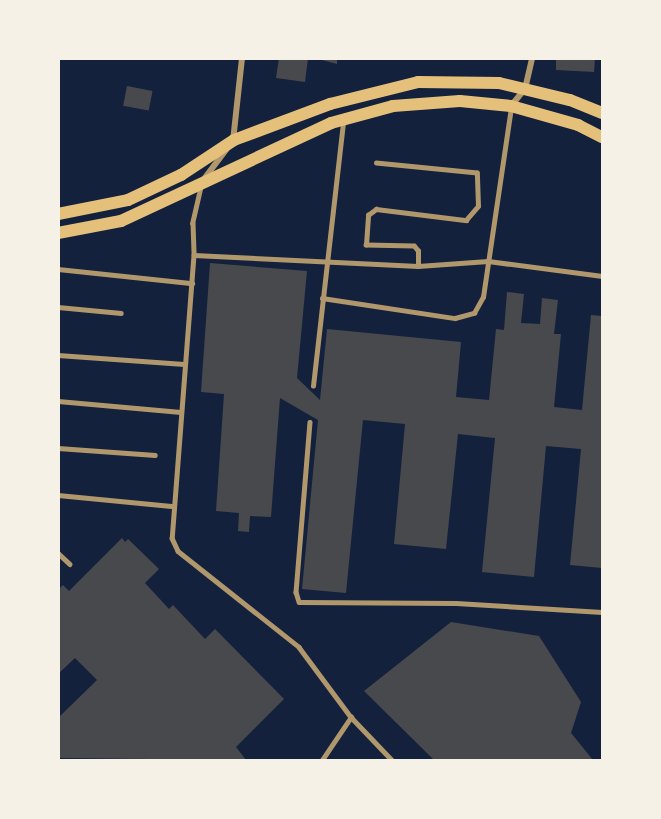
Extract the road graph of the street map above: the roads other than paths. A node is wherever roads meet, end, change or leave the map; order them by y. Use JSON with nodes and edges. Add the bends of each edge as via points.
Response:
{"nodes":[{"id":1,"x":242,"y":58,"type":"edge"},
{"id":2,"x":532,"y":58,"type":"edge"},
{"id":3,"x":525,"y":89,"type":"junction"},
{"id":4,"x":511,"y":106,"type":"junction"},
{"id":5,"x":603,"y":113,"type":"edge"},
{"id":6,"x":343,"y":120,"type":"junction"},
{"id":7,"x":603,"y":137,"type":"edge"},
{"id":8,"x":234,"y":140,"type":"junction"},
{"id":9,"x":376,"y":163,"type":"dead end"},
{"id":10,"x":203,"y":180,"type":"junction"},
{"id":11,"x":58,"y":214,"type":"edge"},
{"id":12,"x":58,"y":233,"type":"edge"},
{"id":13,"x":194,"y":255,"type":"junction"},
{"id":14,"x":488,"y":261,"type":"junction"},
{"id":15,"x":325,"y":263,"type":"junction"},
{"id":16,"x":418,"y":266,"type":"junction"},
{"id":17,"x":58,"y":269,"type":"edge"},
{"id":18,"x":603,"y":276,"type":"edge"},
{"id":19,"x":192,"y":283,"type":"junction"},
{"id":20,"x":322,"y":298,"type":"junction"},
{"id":21,"x":58,"y":307,"type":"edge"},
{"id":22,"x":121,"y":313,"type":"dead end"},
{"id":23,"x":58,"y":355,"type":"edge"},
{"id":24,"x":184,"y":364,"type":"junction"},
{"id":25,"x":314,"y":386,"type":"dead end"},
{"id":26,"x":58,"y":401,"type":"edge"},
{"id":27,"x":181,"y":412,"type":"junction"},
{"id":28,"x":310,"y":422,"type":"dead end"},
{"id":29,"x":58,"y":448,"type":"edge"},
{"id":30,"x":155,"y":455,"type":"dead end"},
{"id":31,"x":58,"y":495,"type":"edge"},
{"id":32,"x":173,"y":506,"type":"junction"},
{"id":33,"x":58,"y":553,"type":"edge"},
{"id":34,"x":70,"y":564,"type":"dead end"},
{"id":35,"x":603,"y":612,"type":"edge"},
{"id":36,"x":351,"y":717,"type":"junction"},
{"id":37,"x":322,"y":760,"type":"edge"},
{"id":38,"x":393,"y":760,"type":"edge"}],
"edges":[{"from":1,"to":8,"type":"street"},
{"from":2,"to":3,"type":"street"},
{"from":3,"to":4,"type":"street"},
{"from":3,"to":5,"type":"main road"},
{"from":3,"to":8,"type":"main road","via":[[499,83],[418,82],[330,104]]},
{"from":4,"to":6,"type":"main road","via":[[460,101],[393,106]]},
{"from":4,"to":7,"type":"main road","via":[[578,125]]},
{"from":4,"to":14,"type":"lane"},
{"from":6,"to":10,"type":"main road"},
{"from":6,"to":15,"type":"lane"},
{"from":8,"to":10,"type":"street"},
{"from":8,"to":11,"type":"main road","via":[[154,189],[105,207]]},
{"from":9,"to":16,"type":"lane","via":[[477,173],[478,206],[466,220],[376,209],[368,215],[366,245],[414,246]]},
{"from":10,"to":12,"type":"main road","via":[[121,221]]},
{"from":10,"to":13,"type":"lane","via":[[193,223]]},
{"from":13,"to":15,"type":"lane"},
{"from":13,"to":19,"type":"lane"},
{"from":14,"to":16,"type":"lane"},
{"from":14,"to":18,"type":"lane"},
{"from":14,"to":20,"type":"lane","via":[[483,297],[474,313],[455,318]]},
{"from":15,"to":16,"type":"lane"},
{"from":15,"to":20,"type":"lane"},
{"from":17,"to":19,"type":"lane"},
{"from":19,"to":24,"type":"lane"},
{"from":20,"to":25,"type":"lane"},
{"from":21,"to":22,"type":"lane"},
{"from":23,"to":24,"type":"lane"},
{"from":24,"to":27,"type":"lane"},
{"from":26,"to":27,"type":"lane"},
{"from":27,"to":32,"type":"lane"},
{"from":28,"to":35,"type":"lane","via":[[296,592],[299,602],[456,603]]},
{"from":29,"to":30,"type":"lane"},
{"from":31,"to":32,"type":"lane"},
{"from":32,"to":36,"type":"lane","via":[[171,532],[178,551],[299,647]]},
{"from":33,"to":34,"type":"lane"},
{"from":36,"to":37,"type":"lane"},
{"from":36,"to":38,"type":"lane"}]}
